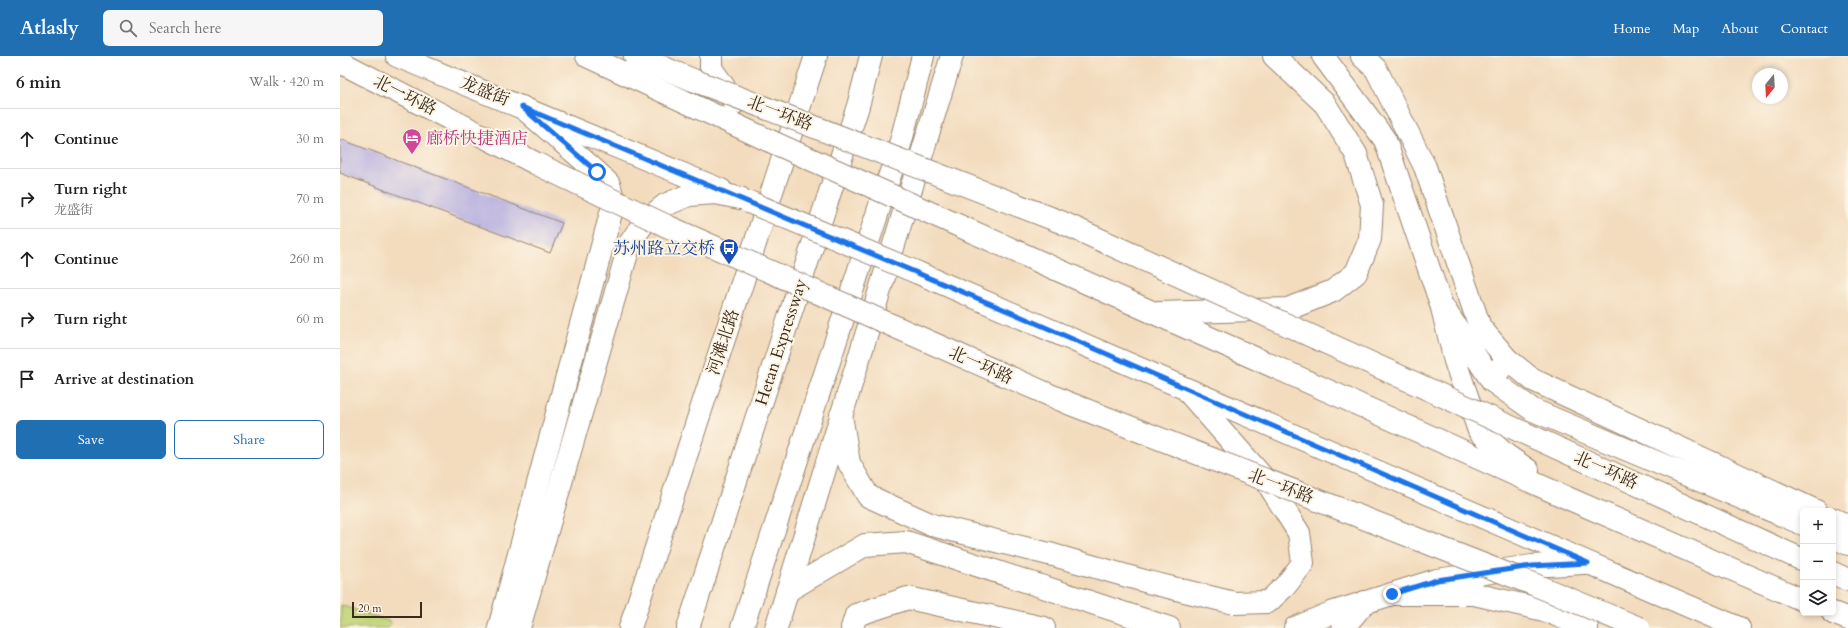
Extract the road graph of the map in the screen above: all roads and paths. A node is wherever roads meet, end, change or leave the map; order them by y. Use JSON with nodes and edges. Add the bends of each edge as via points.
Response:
{"nodes":[{"id":1,"x":397,"y":56,"type":"edge"},
{"id":2,"x":587,"y":56,"type":"edge"},
{"id":3,"x":635,"y":56,"type":"edge"},
{"id":4,"x":711,"y":56,"type":"edge"},
{"id":5,"x":816,"y":56,"type":"edge"},
{"id":6,"x":871,"y":56,"type":"edge"},
{"id":7,"x":923,"y":56,"type":"edge"},
{"id":8,"x":952,"y":56,"type":"edge"},
{"id":9,"x":1274,"y":56,"type":"edge"},
{"id":10,"x":1323,"y":56,"type":"edge"},
{"id":11,"x":1362,"y":56,"type":"edge"},
{"id":12,"x":340,"y":62,"type":"edge"},
{"id":13,"x":522,"y":107,"type":"junction"},
{"id":14,"x":764,"y":138,"type":"junction"},
{"id":15,"x":745,"y":200,"type":"junction"},
{"id":16,"x":1441,"y":304,"type":"junction"},
{"id":17,"x":1154,"y":313,"type":"junction"},
{"id":18,"x":1506,"y":360,"type":"junction"},
{"id":19,"x":1492,"y":381,"type":"junction"},
{"id":20,"x":1186,"y":389,"type":"junction"},
{"id":21,"x":841,"y":415,"type":"junction"},
{"id":22,"x":1572,"y":500,"type":"junction"},
{"id":23,"x":1810,"y":508,"type":"edge"},
{"id":24,"x":1800,"y":523,"type":"edge"},
{"id":25,"x":1836,"y":525,"type":"edge"},
{"id":26,"x":1842,"y":536,"type":"edge"},
{"id":27,"x":1800,"y":559,"type":"edge"},
{"id":28,"x":1588,"y":563,"type":"junction"},
{"id":29,"x":1836,"y":574,"type":"edge"},
{"id":30,"x":1848,"y":580,"type":"edge"},
{"id":31,"x":787,"y":591,"type":"junction"},
{"id":32,"x":1392,"y":594,"type":"junction"},
{"id":33,"x":1800,"y":599,"type":"edge"},
{"id":34,"x":1365,"y":602,"type":"junction"},
{"id":35,"x":1836,"y":614,"type":"edge"},
{"id":36,"x":1848,"y":619,"type":"edge"},
{"id":37,"x":498,"y":628,"type":"edge"},
{"id":38,"x":519,"y":628,"type":"edge"},
{"id":39,"x":630,"y":628,"type":"edge"},
{"id":40,"x":688,"y":628,"type":"edge"},
{"id":41,"x":742,"y":628,"type":"edge"},
{"id":42,"x":776,"y":628,"type":"edge"},
{"id":43,"x":852,"y":628,"type":"edge"},
{"id":44,"x":1044,"y":628,"type":"edge"},
{"id":45,"x":1169,"y":628,"type":"edge"},
{"id":46,"x":1295,"y":628,"type":"edge"},
{"id":47,"x":1343,"y":628,"type":"edge"},
{"id":48,"x":1587,"y":628,"type":"edge"},
{"id":49,"x":1639,"y":628,"type":"edge"},
{"id":50,"x":1739,"y":628,"type":"edge"}],
"edges":[{"from":1,"to":13,"type":"main road","name":"龙盛街"},
{"from":2,"to":14,"type":"main road"},
{"from":3,"to":27,"type":"main road","name":"北一环路","bridge":true,"via":[[1061,222]]},
{"from":4,"to":14,"type":"main road","via":[[711,68]]},
{"from":5,"to":39,"type":"main road","name":"河滩北路"},
{"from":6,"to":40,"type":"main road","name":"Hetan Expressway","via":[[858,106]]},
{"from":7,"to":41,"type":"main road","via":[[901,141]]},
{"from":8,"to":21,"type":"main road"},
{"from":9,"to":17,"type":"main road","via":[[1325,104],[1356,154],[1372,205],[1370,239],[1356,273],[1333,291],[1288,308]]},
{"from":10,"to":16,"type":"main road","via":[[1385,140]]},
{"from":11,"to":18,"type":"main road","via":[[1376,69],[1426,167],[1480,327]]},
{"from":12,"to":49,"type":"main road","name":"北一环路","bridge":true,"via":[[535,163],[662,224],[1068,403],[1533,584]]},
{"from":13,"to":15,"type":"main road","name":"龙盛街"},
{"from":13,"to":37,"type":"main road","via":[[609,184],[614,202]]},
{"from":14,"to":17,"type":"main road","bridge":true},
{"from":15,"to":20,"type":"main road","bridge":true},
{"from":15,"to":38,"type":"main road","via":[[715,193],[683,197],[665,205],[645,221],[630,242]]},
{"from":16,"to":19,"type":"main road"},
{"from":16,"to":22,"type":"main road","via":[[1455,361],[1479,431],[1506,455]]},
{"from":17,"to":22,"type":"main road"},
{"from":18,"to":19,"type":"main road"},
{"from":18,"to":23,"type":"main road","via":[[1533,380]]},
{"from":19,"to":24,"type":"main road","via":[[1533,410]]},
{"from":20,"to":21,"type":"main road","via":[[1267,482],[1299,533],[1303,562],[1286,586],[1268,602],[1234,603],[932,525],[868,496],[849,463]]},
{"from":20,"to":28,"type":"main road"},
{"from":21,"to":31,"type":"main road"},
{"from":22,"to":33,"type":"main road"},
{"from":25,"to":26,"type":"main road"},
{"from":28,"to":32,"type":"main road","via":[[1532,566],[1437,580]]},
{"from":28,"to":50,"type":"main road"},
{"from":29,"to":30,"type":"main road"},
{"from":31,"to":42,"type":"main road"},
{"from":31,"to":45,"type":"main road","via":[[865,545],[906,542]]},
{"from":32,"to":34,"type":"main road"},
{"from":32,"to":48,"type":"main road","via":[[1474,594],[1544,610]]},
{"from":34,"to":46,"type":"main road"},
{"from":34,"to":47,"type":"main road"},
{"from":35,"to":36,"type":"main road"},
{"from":43,"to":44,"type":"main road","via":[[856,615],[908,598]]}]}
